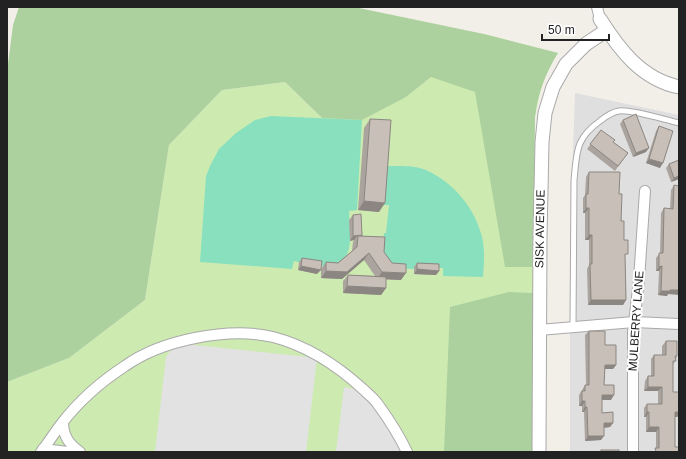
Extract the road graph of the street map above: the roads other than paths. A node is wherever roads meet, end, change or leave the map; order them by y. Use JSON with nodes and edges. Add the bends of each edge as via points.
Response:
{"nodes":[{"id":1,"x":601,"y":18,"type":"edge"},
{"id":2,"x":679,"y":87,"type":"edge"},
{"id":3,"x":679,"y":123,"type":"edge"},
{"id":4,"x":645,"y":191,"type":"dead end"},
{"id":5,"x":634,"y":322,"type":"junction"},
{"id":6,"x":679,"y":324,"type":"edge"},
{"id":7,"x":573,"y":326,"type":"junction"},
{"id":8,"x":539,"y":330,"type":"junction"},
{"id":9,"x":63,"y":422,"type":"junction"},
{"id":10,"x":42,"y":450,"type":"edge"},
{"id":11,"x":68,"y":452,"type":"edge"},
{"id":12,"x":80,"y":452,"type":"edge"},
{"id":13,"x":407,"y":452,"type":"edge"},
{"id":14,"x":539,"y":452,"type":"edge"},
{"id":15,"x":633,"y":452,"type":"edge"}],
"edges":[{"from":1,"to":2,"type":"street","via":[[620,49],[647,74]]},
{"from":1,"to":8,"type":"street","name":"SISK AVENUE","via":[[586,44],[566,64],[552,87],[545,113],[542,142]]},
{"from":3,"to":7,"type":"lane","via":[[635,112],[619,111],[608,115],[588,130],[580,142],[574,180]]},
{"from":4,"to":5,"type":"street","name":"MULBERRY LANE"},
{"from":5,"to":6,"type":"street"},
{"from":5,"to":7,"type":"street"},
{"from":5,"to":15,"type":"street","name":"MULBERRY LANE"},
{"from":7,"to":8,"type":"street"},
{"from":8,"to":14,"type":"street","name":"SISK AVENUE"},
{"from":9,"to":10,"type":"street"},
{"from":9,"to":12,"type":"street","via":[[67,440]]},
{"from":9,"to":13,"type":"street","via":[[92,391],[119,370],[157,348],[213,334],[240,333],[272,337],[294,344],[324,359],[350,377],[376,402]]},
{"from":10,"to":11,"type":"street"}]}
